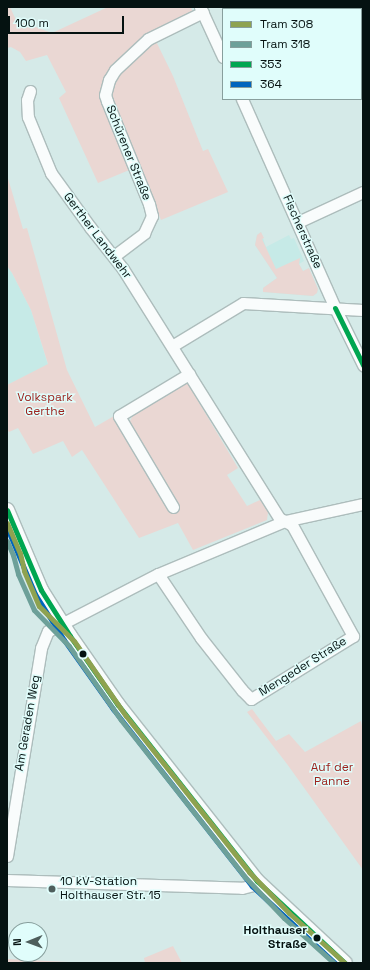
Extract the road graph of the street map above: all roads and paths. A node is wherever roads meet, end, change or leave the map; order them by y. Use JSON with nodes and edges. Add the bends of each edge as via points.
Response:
{"nodes":[{"id":1,"x":202,"y":10,"type":"edge"},
{"id":2,"x":222,"y":55,"type":"edge"},
{"id":3,"x":30,"y":91,"type":"dead end"},
{"id":4,"x":242,"y":100,"type":"edge"},
{"id":5,"x":363,"y":192,"type":"edge"},
{"id":6,"x":298,"y":222,"type":"junction"},
{"id":7,"x":114,"y":256,"type":"junction"},
{"id":8,"x":335,"y":308,"type":"junction"},
{"id":9,"x":363,"y":310,"type":"edge"},
{"id":10,"x":172,"y":346,"type":"junction"},
{"id":11,"x":363,"y":365,"type":"edge"},
{"id":12,"x":189,"y":374,"type":"junction"},
{"id":13,"x":363,"y":504,"type":"edge"},
{"id":14,"x":174,"y":507,"type":"dead end"},
{"id":15,"x":7,"y":510,"type":"edge"},
{"id":16,"x":285,"y":521,"type":"junction"},
{"id":17,"x":158,"y":574,"type":"junction"},
{"id":18,"x":62,"y":624,"type":"junction"},
{"id":19,"x":7,"y":856,"type":"edge"},
{"id":20,"x":7,"y":880,"type":"edge"},
{"id":21,"x":257,"y":881,"type":"junction"},
{"id":22,"x":345,"y":963,"type":"edge"}],
"edges":[{"from":1,"to":2,"type":"street"},
{"from":1,"to":7,"type":"street","name":"Schürener Straße","via":[[148,38],[115,70],[109,80],[105,95],[107,102],[152,216],[144,233]]},
{"from":3,"to":7,"type":"street","name":"Gerther Landwehr","via":[[27,100],[28,117],[50,172]]},
{"from":4,"to":6,"type":"street","name":"Fischerstraße"},
{"from":5,"to":6,"type":"street"},
{"from":6,"to":8,"type":"street","name":"Fischerstraße"},
{"from":7,"to":10,"type":"street","name":"Gerther Landwehr"},
{"from":8,"to":9,"type":"street"},
{"from":8,"to":10,"type":"street","via":[[243,302]]},
{"from":8,"to":11,"type":"street","name":"Fischerstraße"},
{"from":10,"to":12,"type":"street","name":"Gerther Landwehr"},
{"from":12,"to":14,"type":"street","via":[[119,416]]},
{"from":12,"to":16,"type":"street","name":"Gerther Landwehr","via":[[279,518]]},
{"from":13,"to":16,"type":"street","name":"Am Geraden Weg"},
{"from":15,"to":18,"type":"main road","via":[[41,590]]},
{"from":16,"to":17,"type":"street","name":"Am Geraden Weg"},
{"from":16,"to":17,"type":"street","name":"Mengeder Straße","via":[[292,525],[353,636],[251,699],[201,638]]},
{"from":17,"to":18,"type":"street","name":"Am Geraden Weg"},
{"from":18,"to":19,"type":"street","name":"Am Geraden Weg","via":[[48,631],[40,648]]},
{"from":18,"to":21,"type":"main road","via":[[126,716]]},
{"from":20,"to":21,"type":"street","via":[[236,888],[252,885]]},
{"from":21,"to":22,"type":"main road"}]}
